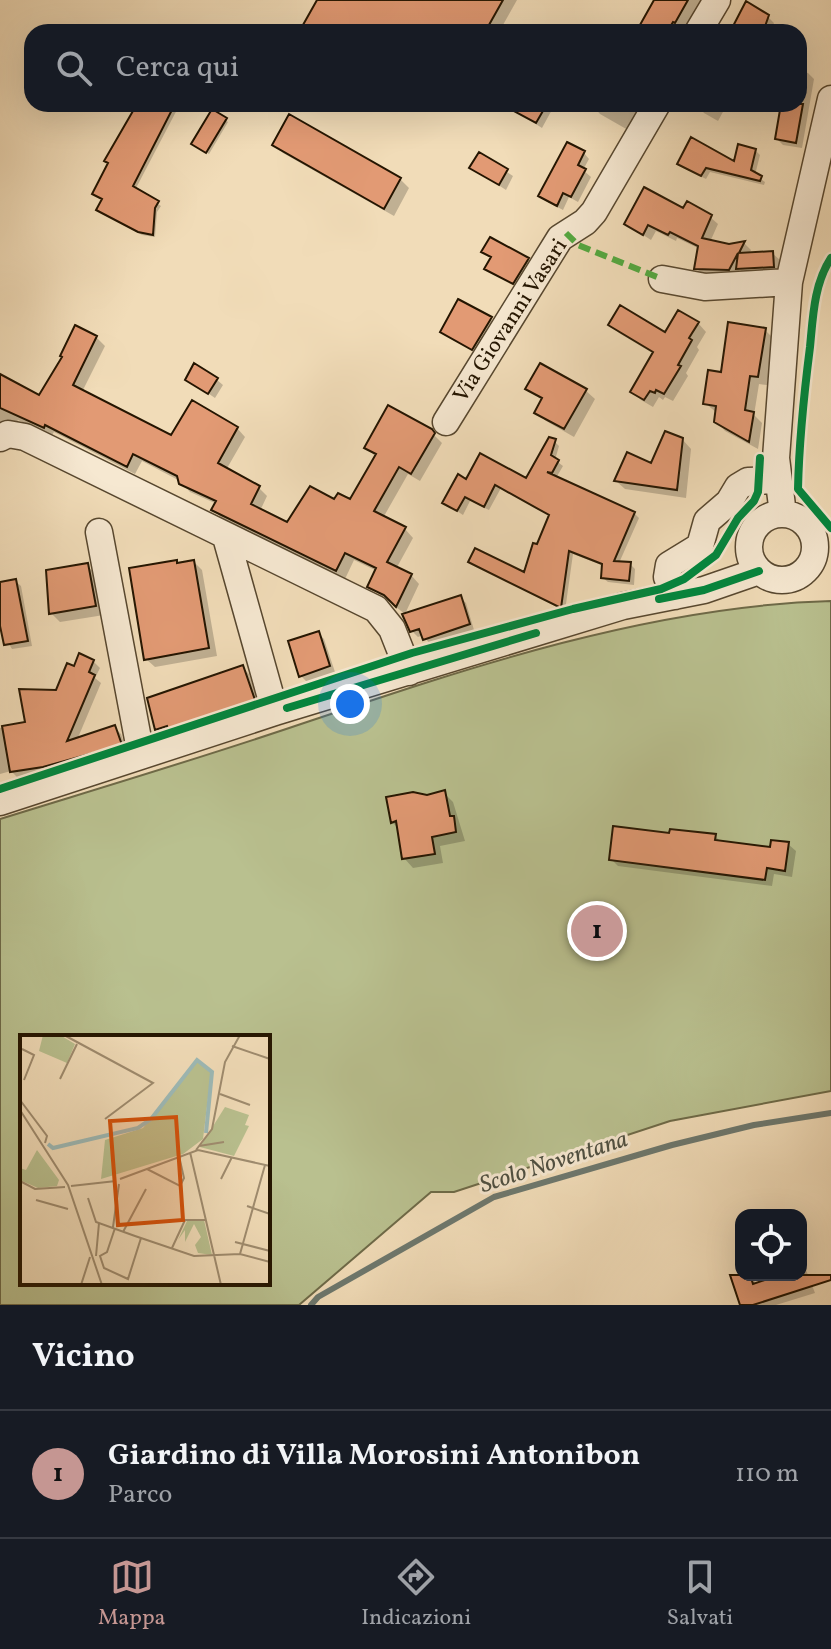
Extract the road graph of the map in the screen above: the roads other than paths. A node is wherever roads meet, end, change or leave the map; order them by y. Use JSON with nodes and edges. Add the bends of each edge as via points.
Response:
{"nodes":[{"id":1,"x":717,"y":0,"type":"edge"},
{"id":2,"x":703,"y":24,"type":"edge"},
{"id":3,"x":831,"y":99,"type":"edge"},
{"id":4,"x":652,"y":112,"type":"edge"},
{"id":5,"x":662,"y":279,"type":"dead end"},
{"id":6,"x":789,"y":282,"type":"junction"},
{"id":7,"x":446,"y":422,"type":"dead end"},
{"id":8,"x":0,"y":438,"type":"edge"},
{"id":9,"x":777,"y":480,"type":"junction"},
{"id":10,"x":783,"y":514,"type":"junction"},
{"id":11,"x":99,"y":532,"type":"dead end"},
{"id":12,"x":226,"y":537,"type":"junction"},
{"id":13,"x":823,"y":552,"type":"edge"},
{"id":14,"x":759,"y":571,"type":"junction"},
{"id":15,"x":675,"y":596,"type":"junction"},
{"id":16,"x":409,"y":672,"type":"junction"},
{"id":17,"x":275,"y":712,"type":"junction"},
{"id":18,"x":141,"y":755,"type":"junction"},
{"id":19,"x":0,"y":802,"type":"edge"}],
"edges":[{"from":1,"to":2,"type":"street"},
{"from":3,"to":6,"type":"street"},
{"from":4,"to":7,"type":"street","name":"Via Giovanni Vasari","via":[[594,212],[560,238]]},
{"from":5,"to":6,"type":"street","via":[[705,287]]},
{"from":6,"to":9,"type":"street"},
{"from":8,"to":12,"type":"street","via":[[25,437]]},
{"from":9,"to":10,"type":"street"},
{"from":9,"to":15,"type":"street","via":[[748,481],[707,521],[700,546],[669,565],[667,577]]},
{"from":10,"to":13,"type":"street","via":[[803,522]]},
{"from":10,"to":14,"type":"street","via":[[762,521],[750,540],[749,551]]},
{"from":11,"to":18,"type":"street"},
{"from":12,"to":16,"type":"street","via":[[376,609],[392,629]]},
{"from":12,"to":17,"type":"street"},
{"from":13,"to":14,"type":"street","via":[[799,576],[778,580]]},
{"from":14,"to":15,"type":"street"},
{"from":15,"to":16,"type":"street","via":[[623,606]]},
{"from":16,"to":17,"type":"street"},
{"from":17,"to":18,"type":"street"},
{"from":18,"to":19,"type":"street"}]}
